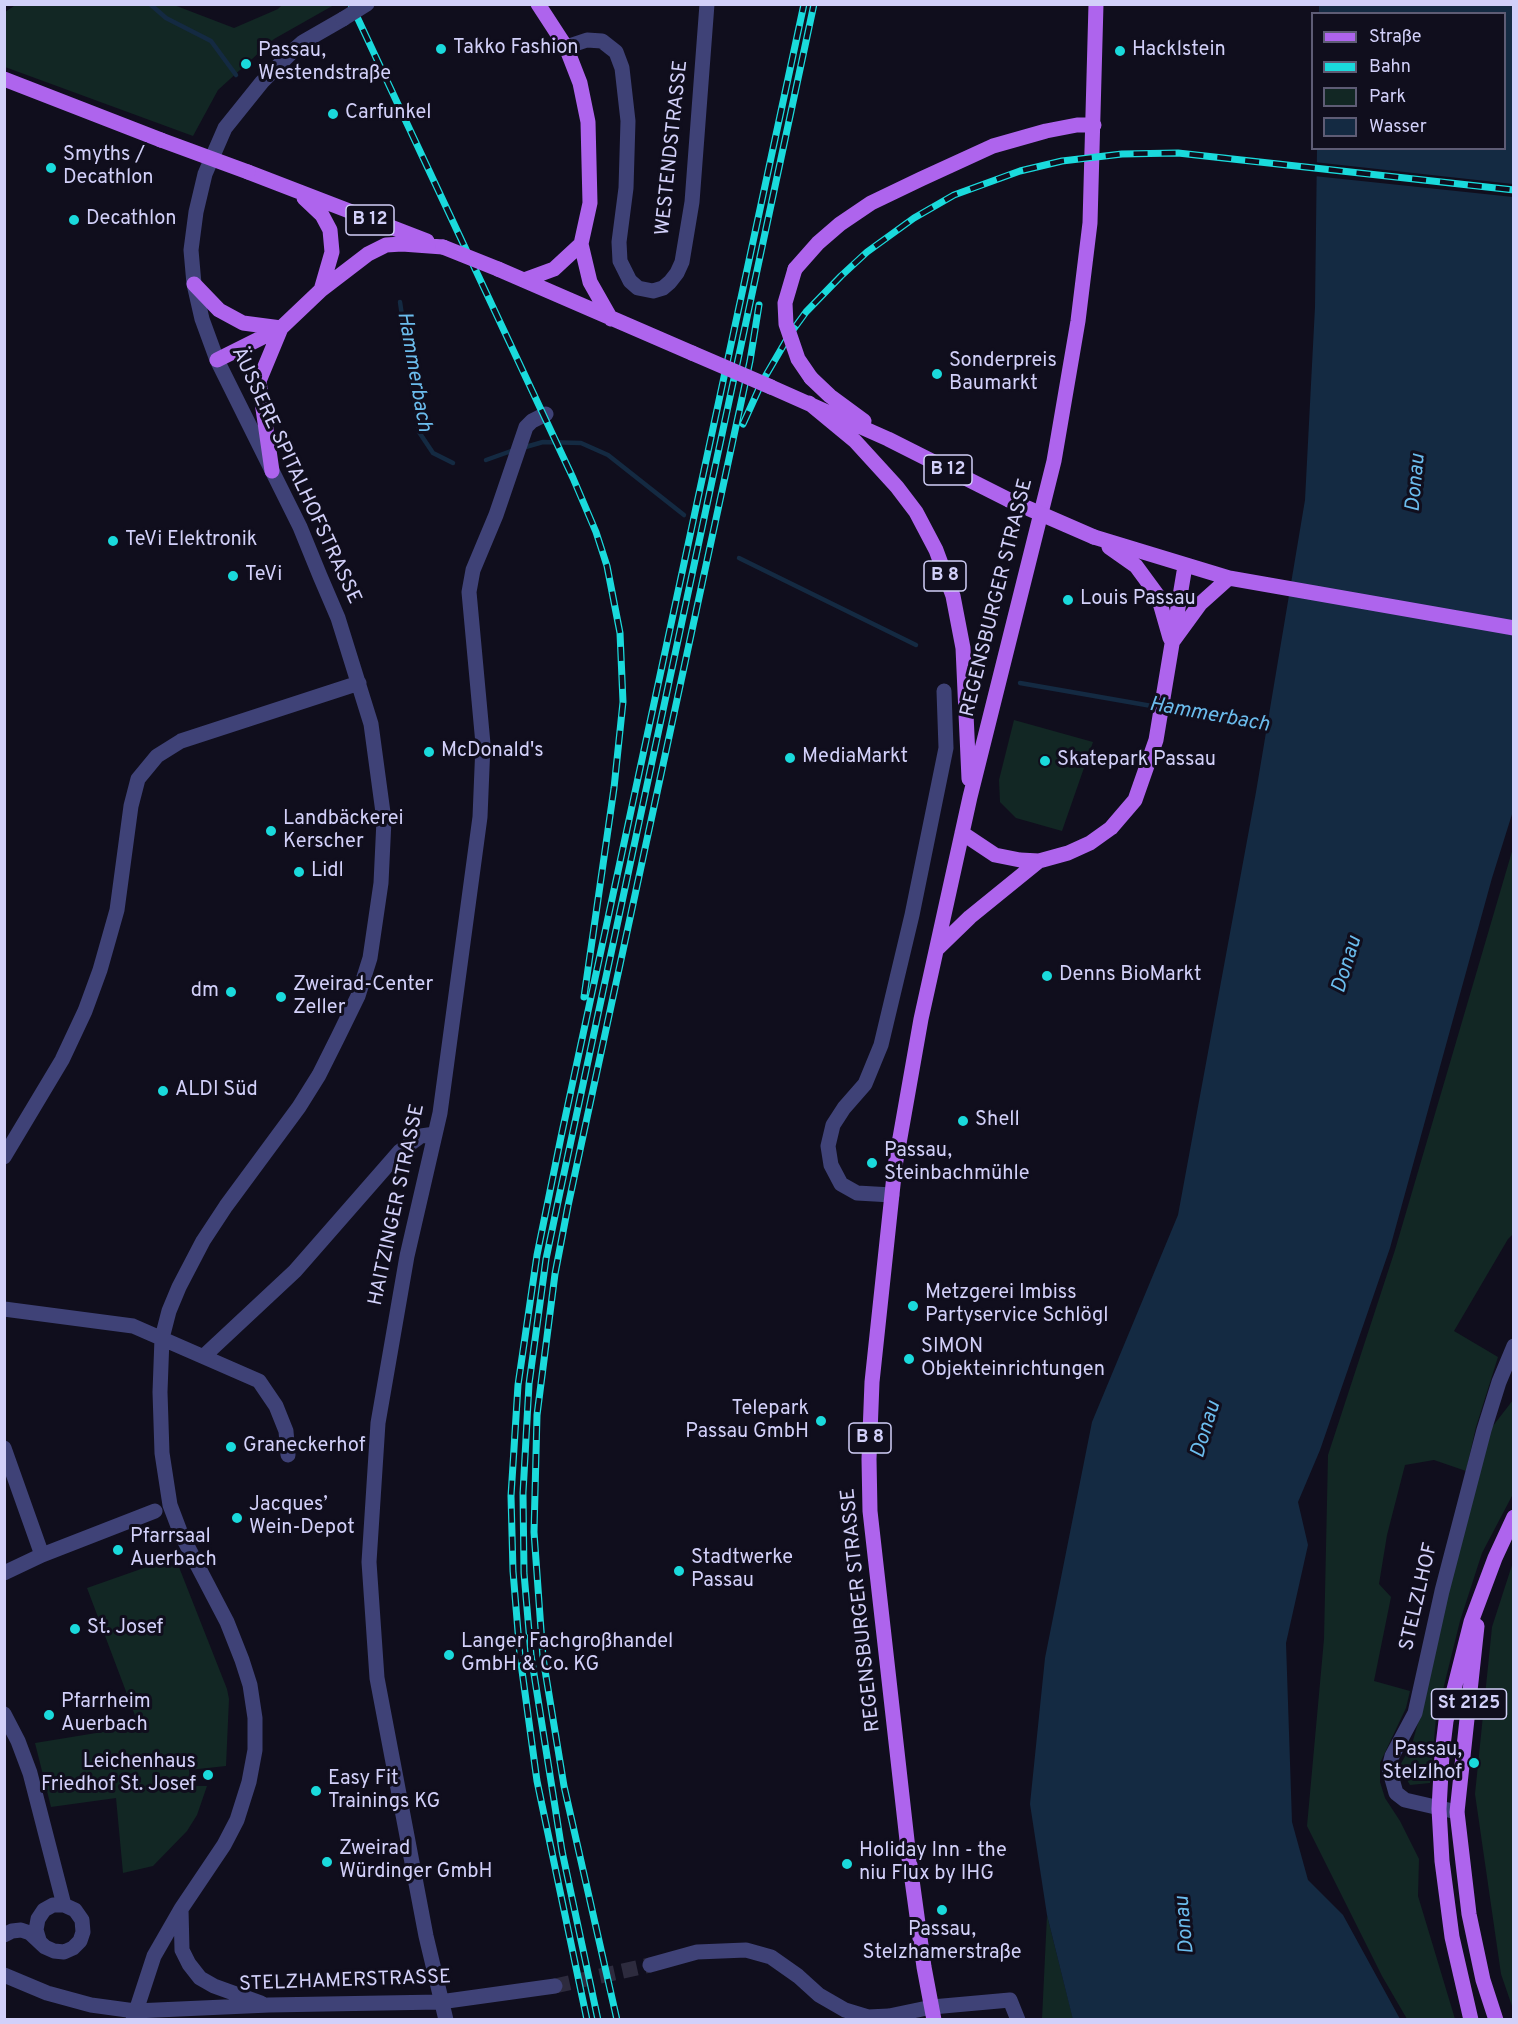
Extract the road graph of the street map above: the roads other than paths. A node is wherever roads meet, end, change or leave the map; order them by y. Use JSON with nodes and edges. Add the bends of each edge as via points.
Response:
{"nodes":[{"id":1,"x":367,"y":4,"type":"edge"},
{"id":2,"x":538,"y":4,"type":"edge"},
{"id":3,"x":707,"y":4,"type":"edge"},
{"id":4,"x":1096,"y":4,"type":"edge"},
{"id":5,"x":566,"y":47,"type":"junction"},
{"id":6,"x":4,"y":79,"type":"edge"},
{"id":7,"x":1094,"y":125,"type":"junction"},
{"id":8,"x":297,"y":192,"type":"junction"},
{"id":9,"x":581,"y":244,"type":"junction"},
{"id":10,"x":443,"y":247,"type":"junction"},
{"id":11,"x":524,"y":280,"type":"junction"},
{"id":12,"x":194,"y":284,"type":"junction"},
{"id":13,"x":321,"y":290,"type":"junction"},
{"id":14,"x":611,"y":319,"type":"junction"},
{"id":15,"x":281,"y":328,"type":"junction"},
{"id":16,"x":217,"y":360,"type":"junction"},
{"id":17,"x":809,"y":403,"type":"junction"},
{"id":18,"x":546,"y":414,"type":"dead end"},
{"id":19,"x":888,"y":439,"type":"junction"},
{"id":20,"x":272,"y":471,"type":"junction"},
{"id":21,"x":1094,"y":537,"type":"junction"},
{"id":22,"x":1185,"y":567,"type":"junction"},
{"id":23,"x":1229,"y":578,"type":"junction"},
{"id":24,"x":1514,"y":628,"type":"edge"},
{"id":25,"x":1172,"y":642,"type":"junction"},
{"id":26,"x":359,"y":684,"type":"junction"},
{"id":27,"x":944,"y":691,"type":"dead end"},
{"id":28,"x":970,"y":797,"type":"junction"},
{"id":29,"x":962,"y":833,"type":"junction"},
{"id":30,"x":1039,"y":861,"type":"junction"},
{"id":31,"x":938,"y":948,"type":"junction"},
{"id":32,"x":435,"y":1134,"type":"junction"},
{"id":33,"x":4,"y":1157,"type":"edge"},
{"id":34,"x":892,"y":1195,"type":"junction"},
{"id":35,"x":4,"y":1309,"type":"edge"},
{"id":36,"x":162,"y":1338,"type":"junction"},
{"id":37,"x":1514,"y":1346,"type":"edge"},
{"id":38,"x":204,"y":1356,"type":"junction"},
{"id":39,"x":4,"y":1448,"type":"edge"},
{"id":40,"x":288,"y":1455,"type":"dead end"},
{"id":41,"x":155,"y":1511,"type":"dead end"},
{"id":42,"x":1514,"y":1517,"type":"edge"},
{"id":43,"x":42,"y":1555,"type":"junction"},
{"id":44,"x":4,"y":1573,"type":"edge"},
{"id":45,"x":1480,"y":1597,"type":"junction"},
{"id":46,"x":4,"y":1714,"type":"edge"},
{"id":47,"x":1439,"y":1809,"type":"junction"},
{"id":48,"x":1457,"y":1812,"type":"junction"},
{"id":49,"x":64,"y":1905,"type":"junction"},
{"id":50,"x":181,"y":1909,"type":"junction"},
{"id":51,"x":4,"y":1935,"type":"edge"},
{"id":52,"x":39,"y":1940,"type":"junction"},
{"id":53,"x":650,"y":1965,"type":"tunnel mouth"},
{"id":54,"x":4,"y":1975,"type":"edge"},
{"id":55,"x":555,"y":1986,"type":"tunnel mouth"},
{"id":56,"x":440,"y":2002,"type":"junction"},
{"id":57,"x":269,"y":2005,"type":"junction"},
{"id":58,"x":933,"y":2013,"type":"edge"},
{"id":59,"x":134,"y":2015,"type":"edge"},
{"id":60,"x":869,"y":2018,"type":"edge"},
{"id":61,"x":446,"y":2019,"type":"edge"},
{"id":62,"x":1018,"y":2019,"type":"edge"},
{"id":63,"x":1471,"y":2019,"type":"edge"},
{"id":64,"x":1496,"y":2019,"type":"edge"}],
"edges":[{"from":1,"to":12,"type":"street","name":"ÄUSSERE SPITALHOFSTRASSE","bridge":true,"via":[[303,42],[262,82],[225,128],[196,212],[191,250]]},
{"from":2,"to":5,"type":"main road"},
{"from":3,"to":5,"type":"street","name":"WESTENDSTRASSE","via":[[692,202],[682,262],[663,288],[638,288],[620,261],[628,121],[622,68],[616,52],[603,40]]},
{"from":4,"to":7,"type":"main road","name":"REGENSBURGER STRASSE","number":"B 8"},
{"from":5,"to":9,"type":"main road","via":[[580,83],[588,122],[590,203]]},
{"from":6,"to":8,"type":"main road","number":"B 12","bridge":true},
{"from":7,"to":19,"type":"main road","bridge":true,"via":[[1046,131],[993,146],[921,179],[871,203],[840,224],[795,268],[785,303],[786,324],[798,359],[830,396]]},
{"from":7,"to":28,"type":"main road","name":"REGENSBURGER STRASSE","number":"B 8","via":[[1090,223],[1054,461]]},
{"from":8,"to":10,"type":"main road","number":"B 12"},
{"from":8,"to":13,"type":"main road","via":[[322,215],[330,230],[332,252]]},
{"from":9,"to":11,"type":"main road","via":[[554,269]]},
{"from":9,"to":14,"type":"main road","via":[[590,282]]},
{"from":10,"to":11,"type":"main road","number":"B 12","bridge":true},
{"from":10,"to":13,"type":"main road","via":[[386,245]]},
{"from":11,"to":14,"type":"main road","number":"B 12"},
{"from":12,"to":15,"type":"main road","via":[[219,310],[243,323]]},
{"from":12,"to":16,"type":"street","name":"ÄUSSERE SPITALHOFSTRASSE"},
{"from":13,"to":15,"type":"main road"},
{"from":14,"to":17,"type":"main road","number":"B 12","bridge":true},
{"from":15,"to":16,"type":"main road"},
{"from":15,"to":20,"type":"main road","via":[[259,381]]},
{"from":16,"to":20,"type":"street","name":"ÄUSSERE SPITALHOFSTRASSE"},
{"from":17,"to":19,"type":"main road","number":"B 12"},
{"from":17,"to":28,"type":"main road","number":"B 8","via":[[855,441],[897,487],[936,550],[952,596],[963,648]]},
{"from":18,"to":32,"type":"street","name":"HAITZINGER STRASSE","via":[[526,427],[473,570],[469,592],[483,744],[480,817]]},
{"from":19,"to":21,"type":"main road","number":"B 12","bridge":true,"via":[[1009,500]]},
{"from":20,"to":26,"type":"street","name":"ÄUSSERE SPITALHOFSTRASSE","via":[[338,618]]},
{"from":21,"to":22,"type":"main road","number":"B 12"},
{"from":21,"to":25,"type":"main road","via":[[1142,574],[1158,596]]},
{"from":22,"to":23,"type":"main road","number":"B 12"},
{"from":22,"to":25,"type":"main road"},
{"from":23,"to":24,"type":"main road"},
{"from":23,"to":25,"type":"main road","via":[[1200,604]]},
{"from":25,"to":30,"type":"main road","via":[[1156,740],[1135,800],[1111,828],[1090,843],[1068,854]]},
{"from":26,"to":33,"type":"street","via":[[181,741],[157,756],[138,779],[117,910],[100,970],[62,1060]]},
{"from":26,"to":36,"type":"street","name":"ÄUSSERE SPITALHOFSTRASSE","via":[[371,724],[384,820],[381,883],[370,958],[358,996],[319,1075],[203,1241],[179,1287]]},
{"from":27,"to":34,"type":"street","name":"REGENSBURGER STRASSE","via":[[946,748],[881,1045],[865,1084],[833,1125],[828,1146],[831,1165],[841,1184],[857,1193]]},
{"from":28,"to":29,"type":"main road","name":"REGENSBURGER STRASSE","number":"B 8"},
{"from":29,"to":30,"type":"main road","via":[[995,855]]},
{"from":29,"to":31,"type":"main road","name":"REGENSBURGER STRASSE","number":"B 8"},
{"from":30,"to":31,"type":"main road"},
{"from":31,"to":34,"type":"main road","name":"REGENSBURGER STRASSE","number":"B 8","via":[[917,1040]]},
{"from":32,"to":38,"type":"street","via":[[421,1136],[400,1151],[295,1271]]},
{"from":32,"to":56,"type":"street","name":"HAITZINGER STRASSE","via":[[407,1256],[378,1423],[369,1562],[377,1678]]},
{"from":34,"to":58,"type":"main road","name":"REGENSBURGER STRASSE","number":"B 8","via":[[872,1382],[870,1512],[909,1858]]},
{"from":35,"to":36,"type":"street","via":[[133,1326]]},
{"from":36,"to":38,"type":"street"},
{"from":36,"to":50,"type":"street","name":"ÄUSSERE SPITALHOFSTRASSE","via":[[162,1453],[170,1505],[242,1660],[255,1718],[255,1750],[237,1820]]},
{"from":37,"to":47,"type":"street","name":"STELZLHOF","via":[[1484,1430],[1415,1713],[1389,1768],[1396,1793],[1405,1800]]},
{"from":38,"to":40,"type":"street","via":[[259,1381],[276,1406],[286,1431]]},
{"from":39,"to":43,"type":"street"},
{"from":41,"to":43,"type":"street"},
{"from":42,"to":45,"type":"main road","number":"St 2125"},
{"from":43,"to":44,"type":"street"},
{"from":45,"to":47,"type":"main road","number":"St 2125","via":[[1446,1721]]},
{"from":45,"to":48,"type":"main road","number":"St 2125"},
{"from":46,"to":49,"type":"street","via":[[30,1773]]},
{"from":47,"to":48,"type":"street","name":"STELZLHOF"},
{"from":47,"to":63,"type":"main road","number":"St 2125","via":[[1448,1906]]},
{"from":48,"to":64,"type":"main road","number":"St 2125","via":[[1469,1914]]},
{"from":49,"to":52,"type":"street","via":[[44,1910],[36,1930]]},
{"from":49,"to":52,"type":"street","via":[[75,1910],[82,1920],[80,1941],[64,1952],[45,1947]]},
{"from":50,"to":57,"type":"street","via":[[182,1950],[200,1978]]},
{"from":50,"to":59,"type":"street","name":"ÄUSSERE SPITALHOFSTRASSE","via":[[154,1956]]},
{"from":51,"to":52,"type":"street","via":[[21,1930]]},
{"from":53,"to":60,"type":"street","via":[[697,1952],[746,1950],[771,1957],[819,1995]]},
{"from":54,"to":59,"type":"street","name":"STELZHAMERSTRASSE","via":[[47,1993]]},
{"from":55,"to":56,"type":"street","name":"STELZHAMERSTRASSE"},
{"from":56,"to":57,"type":"street","name":"STELZHAMERSTRASSE"},
{"from":56,"to":61,"type":"street","name":"HAITZINGER STRASSE"},
{"from":57,"to":59,"type":"street","name":"STELZHAMERSTRASSE"},
{"from":58,"to":60,"type":"street"},
{"from":58,"to":62,"type":"street","via":[[1010,2000]]}]}
